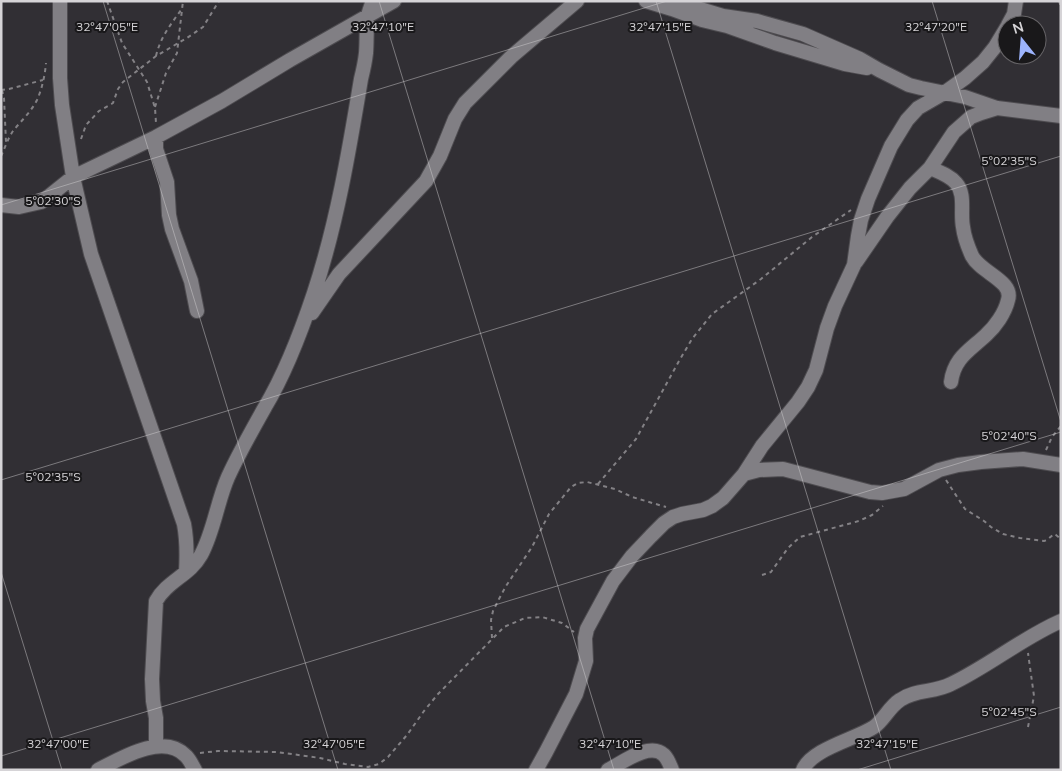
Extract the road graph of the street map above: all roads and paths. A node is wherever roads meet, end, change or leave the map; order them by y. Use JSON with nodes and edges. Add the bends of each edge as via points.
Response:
{"nodes":[{"id":1,"x":60,"y":1,"type":"edge"},
{"id":2,"x":107,"y":1,"type":"edge"},
{"id":3,"x":183,"y":1,"type":"edge"},
{"id":4,"x":219,"y":1,"type":"edge"},
{"id":5,"x":373,"y":1,"type":"edge"},
{"id":6,"x":394,"y":1,"type":"edge"},
{"id":7,"x":577,"y":1,"type":"edge"},
{"id":8,"x":646,"y":1,"type":"edge"},
{"id":9,"x":674,"y":1,"type":"edge"},
{"id":10,"x":1016,"y":1,"type":"edge"},
{"id":11,"x":1059,"y":1,"type":"edge"},
{"id":12,"x":367,"y":8,"type":"edge"},
{"id":13,"x":1061,"y":8,"type":"edge"},
{"id":14,"x":182,"y":9,"type":"junction"},
{"id":15,"x":1014,"y":15,"type":"edge"},
{"id":16,"x":178,"y":42,"type":"junction"},
{"id":17,"x":997,"y":44,"type":"edge"},
{"id":18,"x":156,"y":56,"type":"junction"},
{"id":19,"x":47,"y":59,"type":"dead end"},
{"id":20,"x":140,"y":69,"type":"junction"},
{"id":21,"x":879,"y":70,"type":"junction"},
{"id":22,"x":43,"y":80,"type":"junction"},
{"id":23,"x":2,"y":90,"type":"edge"},
{"id":24,"x":944,"y":93,"type":"junction"},
{"id":25,"x":155,"y":108,"type":"junction"},
{"id":26,"x":997,"y":108,"type":"junction"},
{"id":27,"x":1061,"y":116,"type":"edge"},
{"id":28,"x":156,"y":137,"type":"junction"},
{"id":29,"x":80,"y":142,"type":"dead end"},
{"id":30,"x":6,"y":144,"type":"junction"},
{"id":31,"x":1,"y":156,"type":"edge"},
{"id":32,"x":930,"y":168,"type":"junction"},
{"id":33,"x":73,"y":177,"type":"junction"},
{"id":34,"x":868,"y":199,"type":"junction"},
{"id":35,"x":7,"y":206,"type":"edge"},
{"id":36,"x":1,"y":218,"type":"edge"},
{"id":37,"x":854,"y":265,"type":"junction"},
{"id":38,"x":197,"y":311,"type":"dead end"},
{"id":39,"x":300,"y":330,"type":"junction"},
{"id":40,"x":950,"y":382,"type":"dead end"},
{"id":41,"x":1061,"y":426,"type":"edge"},
{"id":42,"x":1041,"y":462,"type":"junction"},
{"id":43,"x":1061,"y":465,"type":"edge"},
{"id":44,"x":939,"y":470,"type":"junction"},
{"id":45,"x":744,"y":474,"type":"junction"},
{"id":46,"x":598,"y":484,"type":"junction"},
{"id":47,"x":884,"y":505,"type":"dead end"},
{"id":48,"x":682,"y":514,"type":"junction"},
{"id":49,"x":1061,"y":539,"type":"edge"},
{"id":50,"x":186,"y":572,"type":"junction"},
{"id":51,"x":762,"y":576,"type":"dead end"},
{"id":52,"x":1061,"y":621,"type":"edge"},
{"id":53,"x":492,"y":638,"type":"junction"},
{"id":54,"x":585,"y":638,"type":"junction"},
{"id":55,"x":1027,"y":638,"type":"junction"},
{"id":56,"x":1028,"y":728,"type":"dead end"},
{"id":57,"x":156,"y":746,"type":"junction"},
{"id":58,"x":186,"y":755,"type":"junction"},
{"id":59,"x":98,"y":770,"type":"edge"},
{"id":60,"x":195,"y":770,"type":"edge"},
{"id":61,"x":536,"y":770,"type":"edge"},
{"id":62,"x":608,"y":770,"type":"edge"},
{"id":63,"x":672,"y":770,"type":"edge"},
{"id":64,"x":803,"y":770,"type":"edge"}],
"edges":[{"from":1,"to":33,"type":"street","via":[[60,78]]},
{"from":2,"to":20,"type":"path","via":[[122,43]]},
{"from":3,"to":14,"type":"path"},
{"from":4,"to":16,"type":"path","via":[[202,27]]},
{"from":5,"to":12,"type":"street"},
{"from":6,"to":12,"type":"street"},
{"from":7,"to":39,"type":"street","via":[[511,57],[465,103],[426,181],[339,274]]},
{"from":8,"to":21,"type":"street","via":[[845,64]]},
{"from":9,"to":21,"type":"street","via":[[803,34]]},
{"from":10,"to":15,"type":"street"},
{"from":11,"to":13,"type":"path"},
{"from":12,"to":28,"type":"street","via":[[290,60]]},
{"from":12,"to":39,"type":"street","via":[[366,55],[343,179],[324,259]]},
{"from":14,"to":16,"type":"path"},
{"from":14,"to":18,"type":"path","via":[[163,38]]},
{"from":16,"to":18,"type":"path"},
{"from":16,"to":25,"type":"path"},
{"from":17,"to":24,"type":"street","via":[[983,62]]},
{"from":18,"to":20,"type":"path"},
{"from":19,"to":22,"type":"path"},
{"from":20,"to":25,"type":"path"},
{"from":20,"to":29,"type":"path","via":[[120,86],[113,103],[89,122]]},
{"from":21,"to":24,"type":"street","via":[[916,87]]},
{"from":22,"to":23,"type":"path"},
{"from":22,"to":30,"type":"path","via":[[36,101]]},
{"from":23,"to":30,"type":"path"},
{"from":24,"to":26,"type":"street"},
{"from":24,"to":34,"type":"street","via":[[918,108],[907,120],[890,146]]},
{"from":25,"to":28,"type":"path"},
{"from":26,"to":27,"type":"street"},
{"from":26,"to":32,"type":"street","via":[[963,123]]},
{"from":28,"to":33,"type":"street"},
{"from":28,"to":38,"type":"street","via":[[157,153],[167,182],[172,229],[191,281]]},
{"from":30,"to":31,"type":"path"},
{"from":32,"to":37,"type":"street","via":[[887,217]]},
{"from":32,"to":40,"type":"street","via":[[946,175],[959,187],[962,227],[973,257],[1009,292],[1004,310],[987,334],[958,361]]},
{"from":33,"to":35,"type":"street","via":[[41,202]]},
{"from":33,"to":50,"type":"street","via":[[91,254],[184,524]]},
{"from":34,"to":37,"type":"street"},
{"from":34,"to":46,"type":"path","via":[[812,237],[712,314],[692,339],[636,439]]},
{"from":35,"to":36,"type":"street"},
{"from":37,"to":45,"type":"street","via":[[826,328],[816,370],[808,387]]},
{"from":39,"to":50,"type":"street","via":[[266,407],[227,479],[201,556]]},
{"from":41,"to":42,"type":"path","via":[[1052,437]]},
{"from":42,"to":43,"type":"street"},
{"from":42,"to":44,"type":"street","via":[[1005,460]]},
{"from":44,"to":45,"type":"street","via":[[904,489],[882,493],[783,469]]},
{"from":44,"to":49,"type":"path","via":[[965,509],[996,531],[1044,540],[1054,534]]},
{"from":45,"to":48,"type":"street","via":[[712,506]]},
{"from":46,"to":48,"type":"path"},
{"from":46,"to":53,"type":"path","via":[[587,482],[571,487],[548,514],[493,611]]},
{"from":47,"to":51,"type":"path","via":[[859,521],[800,537],[771,572]]},
{"from":48,"to":54,"type":"street","via":[[664,523],[632,556],[601,602]]},
{"from":50,"to":57,"type":"street","via":[[165,588],[156,601],[152,689]]},
{"from":52,"to":55,"type":"street"},
{"from":53,"to":54,"type":"path","via":[[504,627],[525,618],[542,616],[562,623]]},
{"from":53,"to":58,"type":"path","via":[[438,694],[407,735],[379,764],[368,767],[277,752],[218,750]]},
{"from":54,"to":61,"type":"street","via":[[586,661],[576,694]]},
{"from":55,"to":56,"type":"path","via":[[1034,696]]},
{"from":55,"to":64,"type":"street","via":[[952,684],[899,700],[874,727],[813,757]]},
{"from":57,"to":58,"type":"street","via":[[174,748]]},
{"from":57,"to":59,"type":"street"},
{"from":58,"to":60,"type":"street"},
{"from":62,"to":63,"type":"street","via":[[637,754],[654,750],[664,756]]}]}
